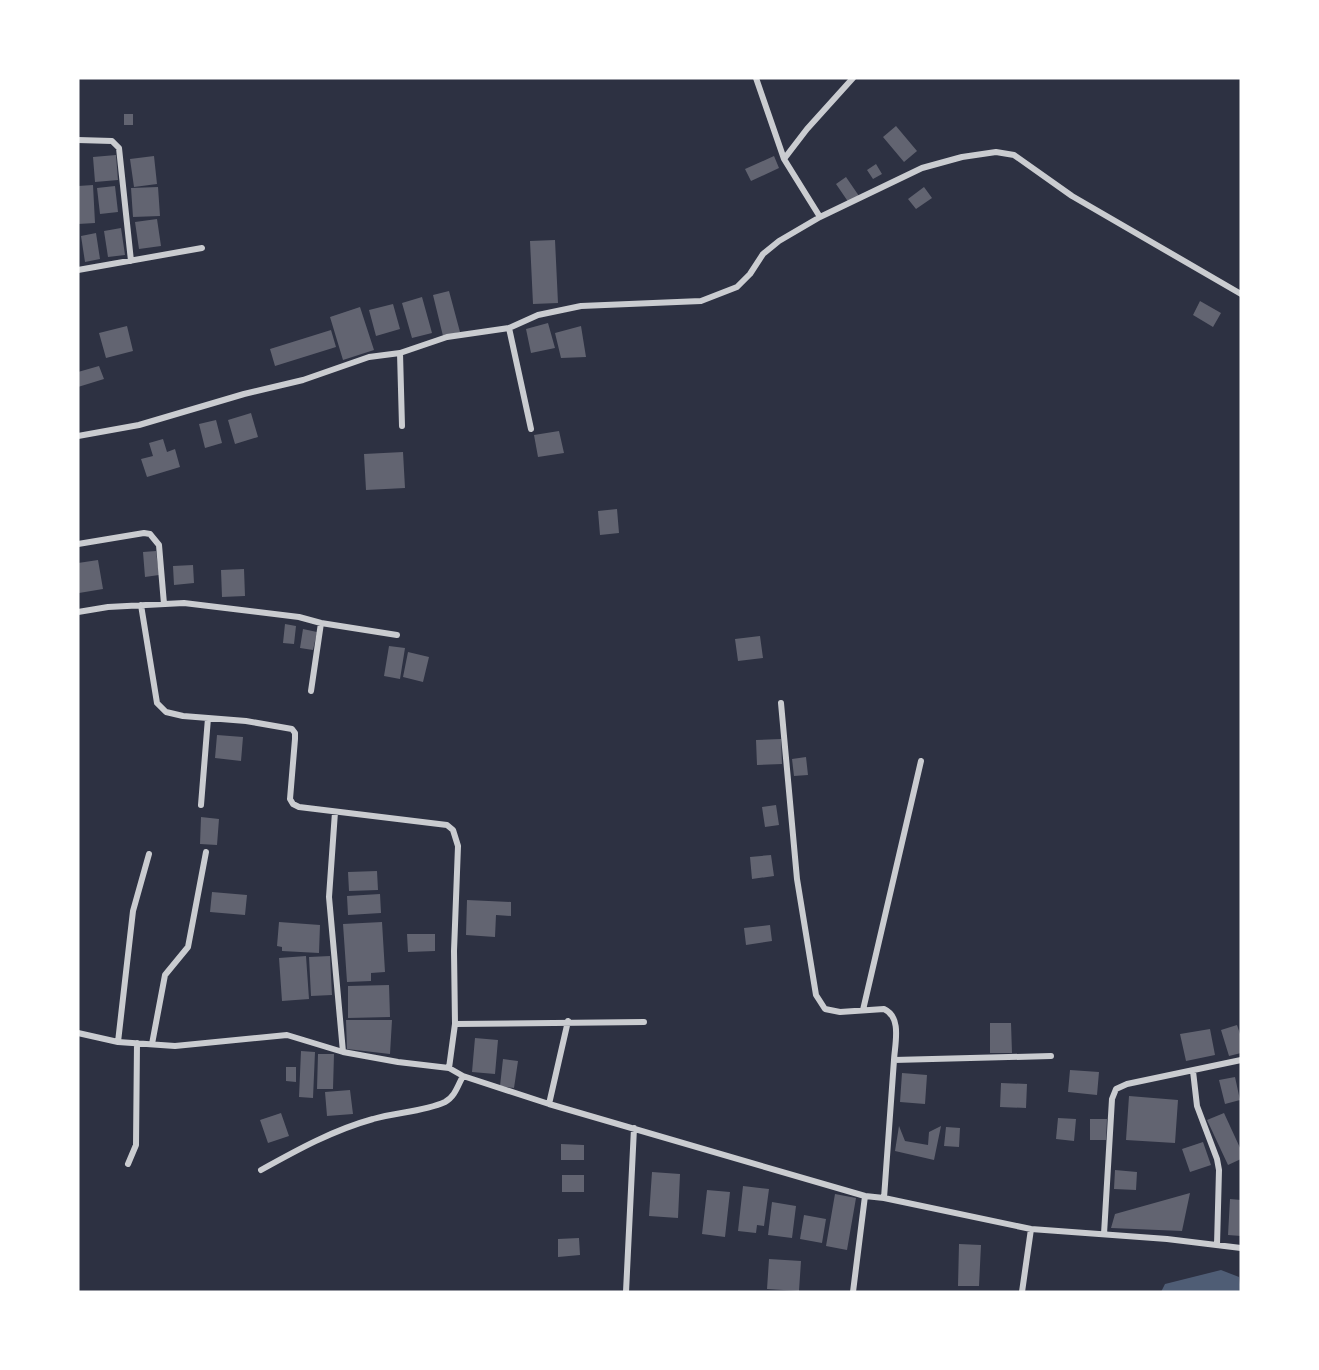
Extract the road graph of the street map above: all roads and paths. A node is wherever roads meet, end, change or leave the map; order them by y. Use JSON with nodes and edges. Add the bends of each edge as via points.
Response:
{"nodes":[{"id":1,"x":756,"y":78,"type":"edge"},
{"id":2,"x":853,"y":78,"type":"edge"},
{"id":3,"x":78,"y":140,"type":"edge"},
{"id":4,"x":784,"y":159,"type":"junction"},
{"id":5,"x":820,"y":217,"type":"junction"},
{"id":6,"x":202,"y":248,"type":"dead end"},
{"id":7,"x":131,"y":261,"type":"junction"},
{"id":8,"x":78,"y":270,"type":"edge"},
{"id":9,"x":1241,"y":294,"type":"edge"},
{"id":10,"x":509,"y":328,"type":"junction"},
{"id":11,"x":400,"y":353,"type":"junction"},
{"id":12,"x":402,"y":426,"type":"dead end"},
{"id":13,"x":531,"y":429,"type":"dead end"},
{"id":14,"x":78,"y":436,"type":"edge"},
{"id":15,"x":78,"y":544,"type":"edge"},
{"id":16,"x":164,"y":604,"type":"junction"},
{"id":17,"x":141,"y":605,"type":"junction"},
{"id":18,"x":78,"y":612,"type":"edge"},
{"id":19,"x":321,"y":623,"type":"junction"},
{"id":20,"x":397,"y":635,"type":"dead end"},
{"id":21,"x":311,"y":691,"type":"dead end"},
{"id":22,"x":781,"y":703,"type":"dead end"},
{"id":23,"x":208,"y":718,"type":"junction"},
{"id":24,"x":921,"y":761,"type":"dead end"},
{"id":25,"x":201,"y":805,"type":"dead end"},
{"id":26,"x":335,"y":812,"type":"junction"},
{"id":27,"x":206,"y":852,"type":"dead end"},
{"id":28,"x":149,"y":854,"type":"dead end"},
{"id":29,"x":863,"y":1010,"type":"junction"},
{"id":30,"x":568,"y":1021,"type":"junction"},
{"id":31,"x":644,"y":1022,"type":"dead end"},
{"id":32,"x":455,"y":1024,"type":"junction"},
{"id":33,"x":78,"y":1033,"type":"edge"},
{"id":34,"x":118,"y":1042,"type":"junction"},
{"id":35,"x":137,"y":1043,"type":"junction"},
{"id":36,"x":152,"y":1044,"type":"junction"},
{"id":37,"x":343,"y":1052,"type":"junction"},
{"id":38,"x":1051,"y":1056,"type":"dead end"},
{"id":39,"x":894,"y":1060,"type":"junction"},
{"id":40,"x":1241,"y":1060,"type":"edge"},
{"id":41,"x":449,"y":1068,"type":"junction"},
{"id":42,"x":1193,"y":1071,"type":"junction"},
{"id":43,"x":462,"y":1076,"type":"junction"},
{"id":44,"x":549,"y":1104,"type":"junction"},
{"id":45,"x":634,"y":1128,"type":"junction"},
{"id":46,"x":128,"y":1164,"type":"dead end"},
{"id":47,"x":261,"y":1170,"type":"dead end"},
{"id":48,"x":865,"y":1196,"type":"junction"},
{"id":49,"x":884,"y":1198,"type":"junction"},
{"id":50,"x":1031,"y":1229,"type":"junction"},
{"id":51,"x":1104,"y":1234,"type":"junction"},
{"id":52,"x":1217,"y":1245,"type":"junction"},
{"id":53,"x":1241,"y":1248,"type":"edge"},
{"id":54,"x":626,"y":1292,"type":"edge"},
{"id":55,"x":853,"y":1292,"type":"edge"},
{"id":56,"x":1022,"y":1292,"type":"edge"}],
"edges":[{"from":1,"to":4,"type":"street"},
{"from":2,"to":4,"type":"street"},
{"from":3,"to":7,"type":"street","via":[[112,141],[119,148]]},
{"from":4,"to":5,"type":"street"},
{"from":5,"to":9,"type":"street","via":[[922,168],[962,157],[996,152],[1014,154],[1072,195]]},
{"from":5,"to":10,"type":"street","via":[[779,241],[763,254],[737,287],[724,293],[701,301],[581,306],[538,315]]},
{"from":6,"to":7,"type":"street"},
{"from":7,"to":8,"type":"street"},
{"from":10,"to":11,"type":"street","via":[[447,337]]},
{"from":10,"to":13,"type":"street"},
{"from":11,"to":12,"type":"street"},
{"from":11,"to":14,"type":"street","via":[[369,357],[303,380],[139,425]]},
{"from":15,"to":16,"type":"street","via":[[150,534],[159,545]]},
{"from":16,"to":17,"type":"street"},
{"from":16,"to":19,"type":"street","via":[[242,609],[299,616]]},
{"from":17,"to":18,"type":"street"},
{"from":17,"to":23,"type":"street","via":[[157,703],[166,712]]},
{"from":19,"to":20,"type":"street"},
{"from":19,"to":21,"type":"street"},
{"from":22,"to":29,"type":"street","via":[[797,879],[816,995],[825,1009]]},
{"from":23,"to":25,"type":"street"},
{"from":23,"to":26,"type":"street","via":[[292,729],[295,740],[290,799],[299,807]]},
{"from":24,"to":29,"type":"street"},
{"from":26,"to":32,"type":"street","via":[[447,825],[453,830],[458,846]]},
{"from":26,"to":37,"type":"street","via":[[329,897]]},
{"from":27,"to":36,"type":"street","via":[[188,947],[165,975]]},
{"from":28,"to":34,"type":"street","via":[[133,911]]},
{"from":29,"to":39,"type":"street","via":[[890,1011],[896,1021]]},
{"from":30,"to":31,"type":"street"},
{"from":30,"to":32,"type":"street"},
{"from":30,"to":44,"type":"street"},
{"from":32,"to":41,"type":"street"},
{"from":33,"to":34,"type":"street"},
{"from":34,"to":35,"type":"street"},
{"from":35,"to":36,"type":"street"},
{"from":35,"to":46,"type":"street","via":[[136,1145]]},
{"from":36,"to":37,"type":"street","via":[[175,1046],[287,1035]]},
{"from":37,"to":41,"type":"street"},
{"from":38,"to":39,"type":"street"},
{"from":39,"to":49,"type":"street"},
{"from":40,"to":42,"type":"street"},
{"from":41,"to":43,"type":"street"},
{"from":42,"to":51,"type":"street","via":[[1116,1089],[1112,1099]]},
{"from":42,"to":52,"type":"street","via":[[1197,1106],[1219,1170]]},
{"from":43,"to":44,"type":"street"},
{"from":43,"to":47,"type":"street","via":[[446,1101],[374,1118],[318,1139]]},
{"from":44,"to":45,"type":"street"},
{"from":45,"to":48,"type":"street"},
{"from":45,"to":54,"type":"street"},
{"from":48,"to":49,"type":"street"},
{"from":48,"to":55,"type":"street"},
{"from":49,"to":50,"type":"street"},
{"from":50,"to":51,"type":"street"},
{"from":50,"to":56,"type":"street"},
{"from":51,"to":52,"type":"street"},
{"from":52,"to":53,"type":"street"}]}
